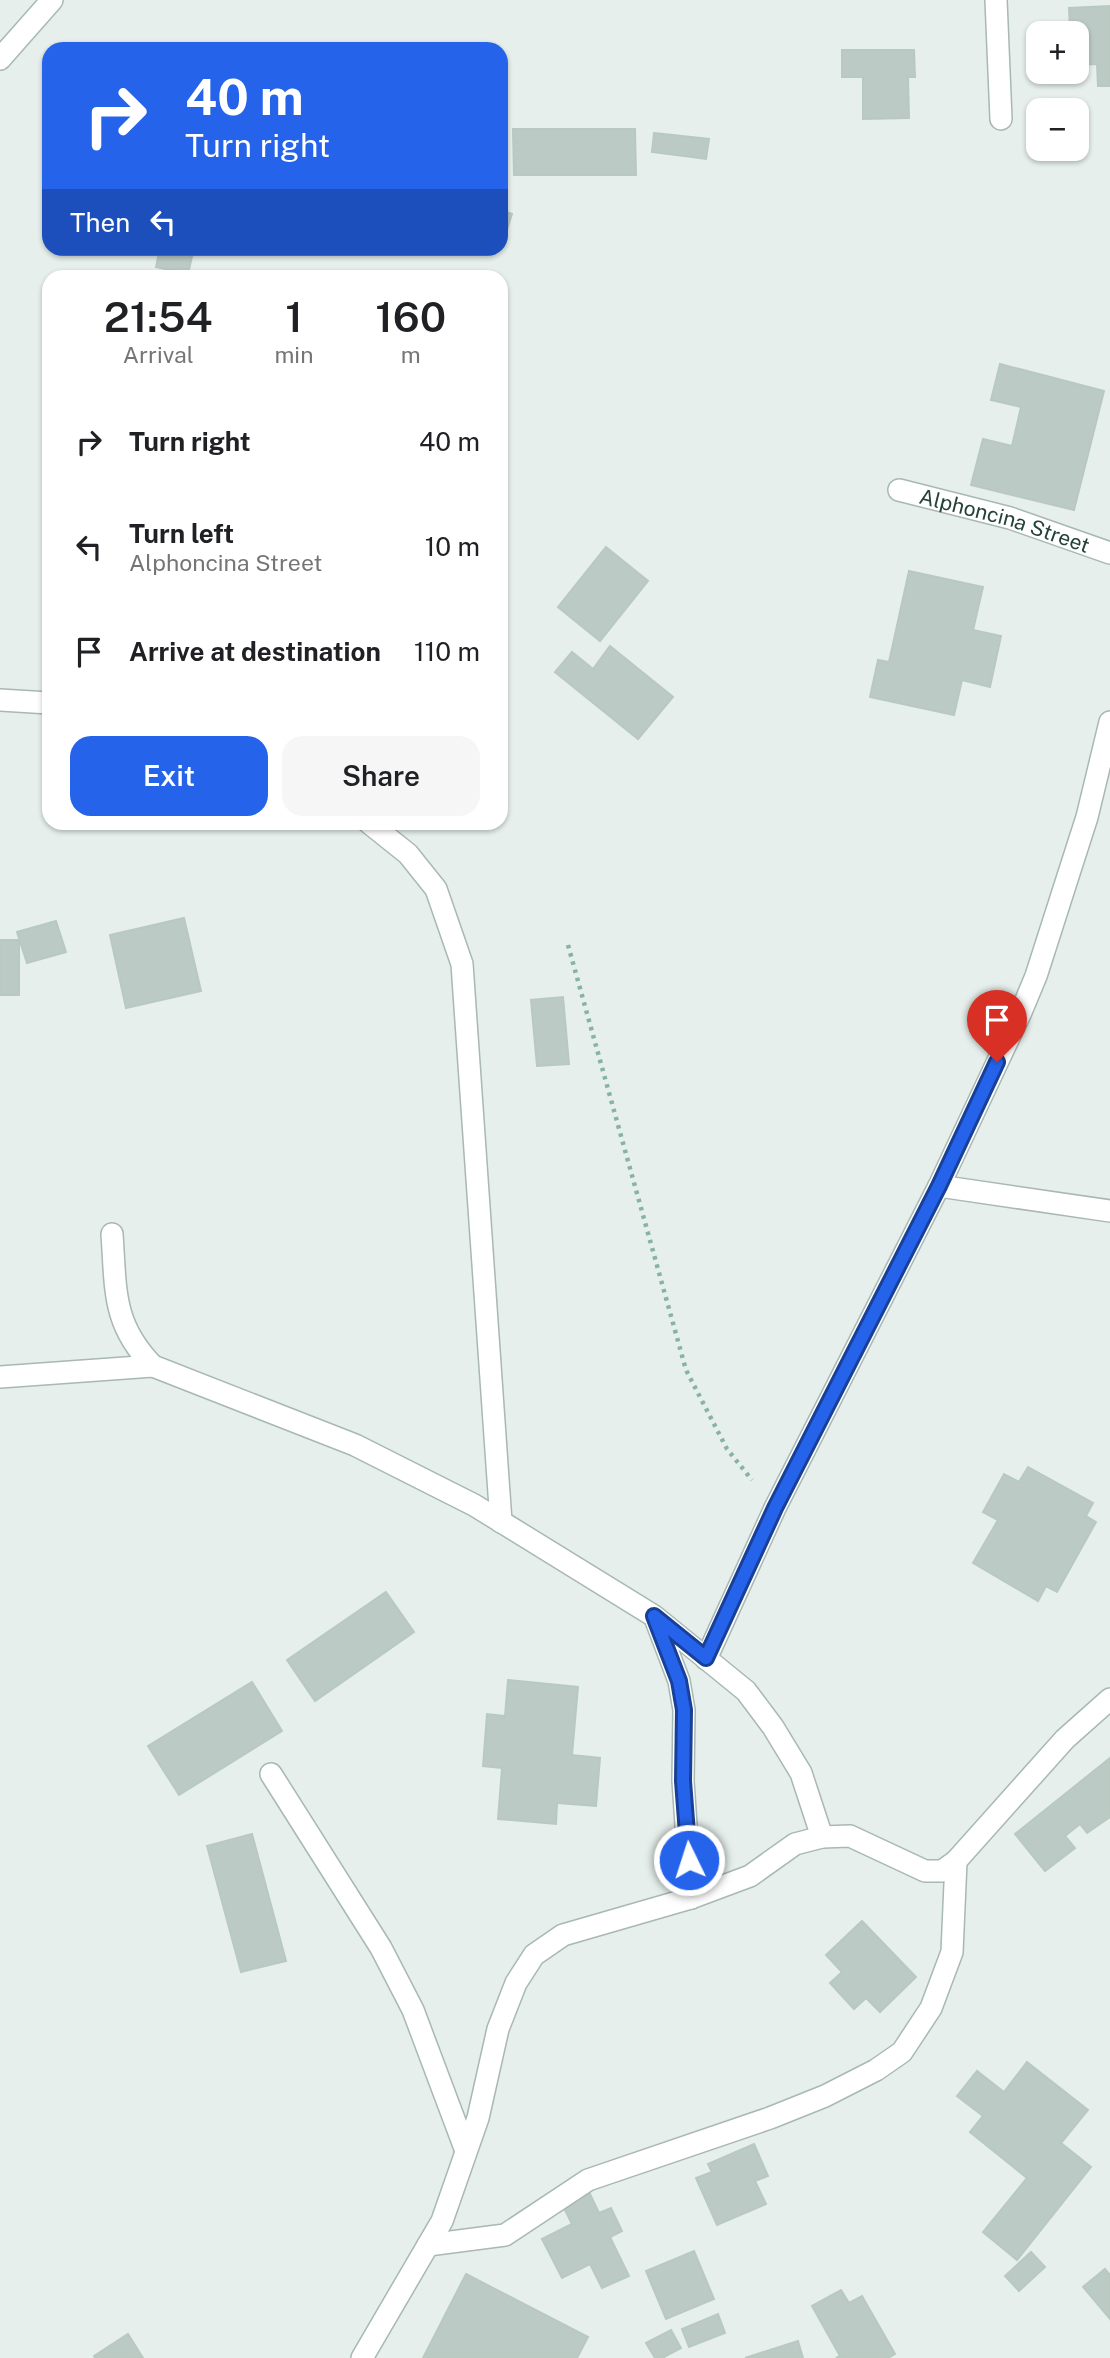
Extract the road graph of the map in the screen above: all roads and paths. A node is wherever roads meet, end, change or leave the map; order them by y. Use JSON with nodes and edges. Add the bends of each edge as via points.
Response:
{"nodes":[{"id":1,"x":52,"y":0,"type":"edge"},
{"id":2,"x":996,"y":0,"type":"edge"},
{"id":3,"x":0,"y":59,"type":"edge"},
{"id":4,"x":1001,"y":119,"type":"dead end"},
{"id":5,"x":899,"y":490,"type":"dead end"},
{"id":6,"x":1110,"y":553,"type":"edge"},
{"id":7,"x":0,"y":700,"type":"edge"},
{"id":8,"x":42,"y":703,"type":"edge"},
{"id":9,"x":1110,"y":722,"type":"edge"},
{"id":10,"x":378,"y":830,"type":"edge"},
{"id":11,"x":568,"y":944,"type":"dead end"},
{"id":12,"x":939,"y":1186,"type":"junction"},
{"id":13,"x":1110,"y":1211,"type":"edge"},
{"id":14,"x":112,"y":1234,"type":"dead end"},
{"id":15,"x":153,"y":1366,"type":"junction"},
{"id":16,"x":0,"y":1377,"type":"edge"},
{"id":17,"x":775,"y":1508,"type":"junction"},
{"id":18,"x":501,"y":1522,"type":"junction"},
{"id":19,"x":654,"y":1616,"type":"junction"},
{"id":20,"x":706,"y":1658,"type":"junction"},
{"id":21,"x":1110,"y":1699,"type":"edge"},
{"id":22,"x":271,"y":1774,"type":"dead end"},
{"id":23,"x":822,"y":1837,"type":"junction"},
{"id":24,"x":957,"y":1861,"type":"junction"},
{"id":25,"x":691,"y":1898,"type":"junction"},
{"id":26,"x":466,"y":2151,"type":"junction"},
{"id":27,"x":428,"y":2245,"type":"junction"},
{"id":28,"x":362,"y":2358,"type":"edge"}],
"edges":[{"from":1,"to":3,"type":"street"},
{"from":2,"to":4,"type":"street"},
{"from":5,"to":6,"type":"street","name":"Alphoncina Street","via":[[1010,518]]},
{"from":7,"to":8,"type":"street"},
{"from":9,"to":12,"type":"street","via":[[1087,817],[1036,976]]},
{"from":10,"to":18,"type":"street","via":[[408,854],[436,889],[462,964]]},
{"from":11,"to":17,"type":"path","via":[[686,1370],[727,1449]]},
{"from":12,"to":13,"type":"street"},
{"from":12,"to":17,"type":"street"},
{"from":14,"to":15,"type":"street","via":[[123,1326],[132,1345]]},
{"from":15,"to":16,"type":"street"},
{"from":15,"to":18,"type":"street","via":[[355,1445]]},
{"from":17,"to":20,"type":"street"},
{"from":18,"to":19,"type":"street"},
{"from":19,"to":20,"type":"street"},
{"from":19,"to":25,"type":"street","via":[[679,1681],[684,1710],[683,1781]]},
{"from":20,"to":23,"type":"street","via":[[746,1691],[774,1727],[801,1773]]},
{"from":21,"to":24,"type":"street","via":[[1065,1739]]},
{"from":22,"to":26,"type":"street","via":[[387,1958],[413,2010]]},
{"from":23,"to":24,"type":"street","via":[[850,1836],[925,1871],[942,1871]]},
{"from":23,"to":25,"type":"street","via":[[795,1844],[750,1876]]},
{"from":24,"to":27,"type":"street","via":[[952,1952],[931,2008],[902,2052],[876,2070],[792,2109],[588,2180],[505,2235]]},
{"from":25,"to":26,"type":"street","via":[[563,1935],[534,1955],[516,1983],[498,2029]]},
{"from":26,"to":27,"type":"street","via":[[442,2221]]},
{"from":27,"to":28,"type":"street"}]}
